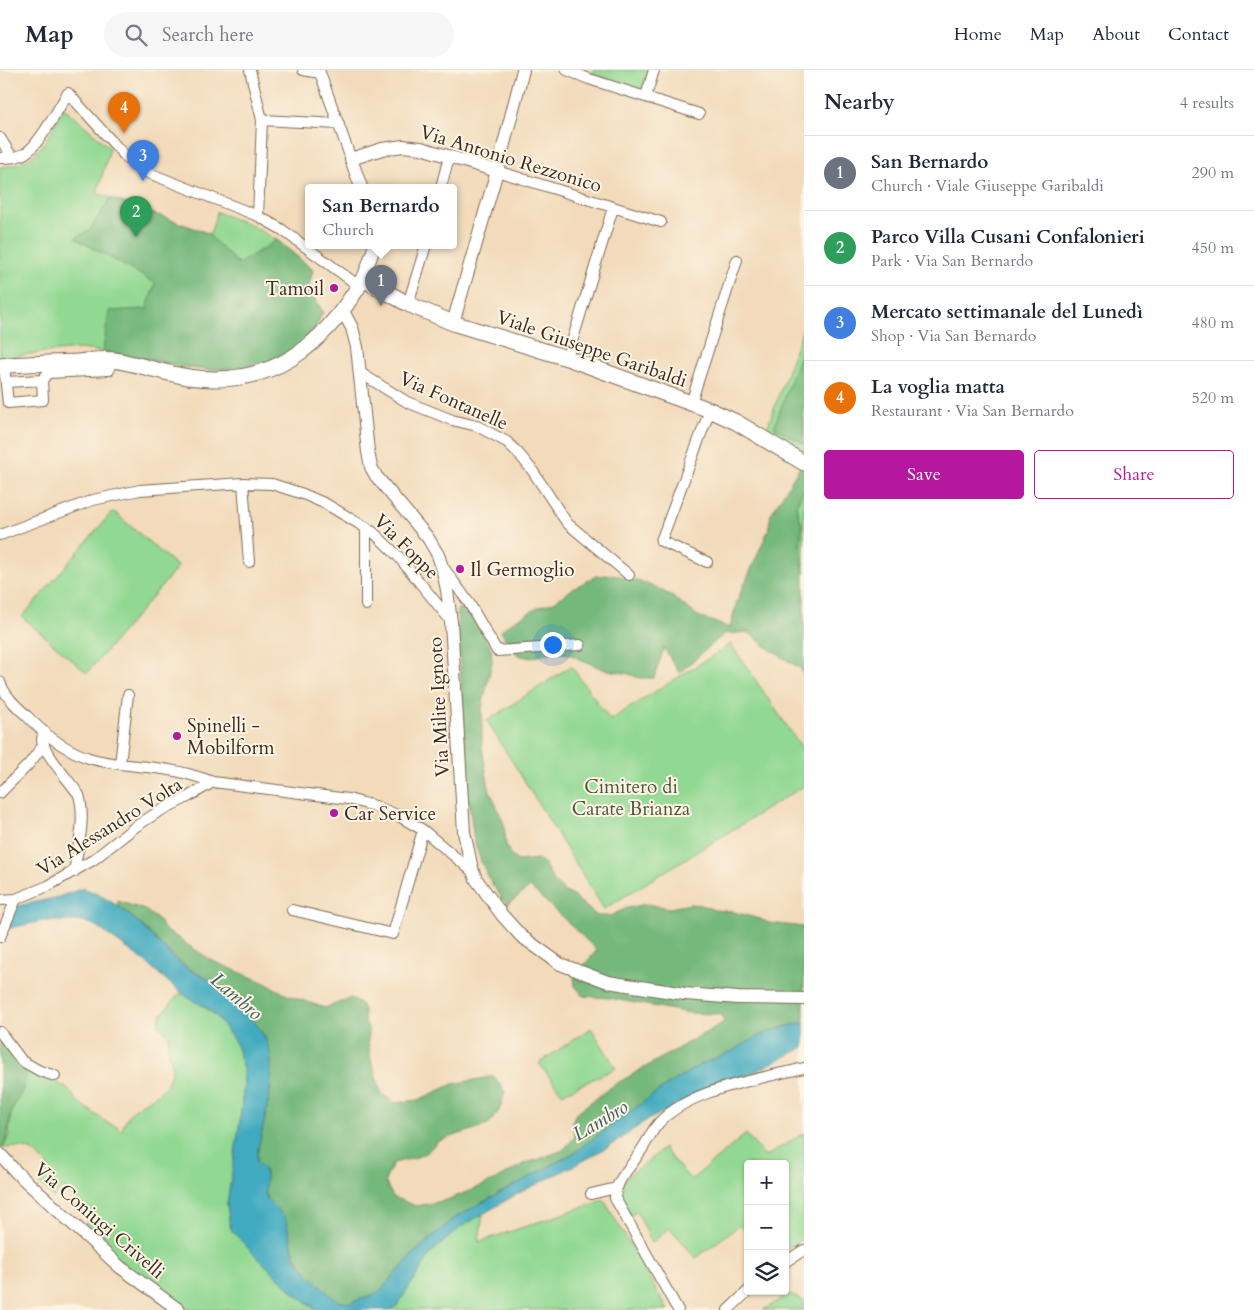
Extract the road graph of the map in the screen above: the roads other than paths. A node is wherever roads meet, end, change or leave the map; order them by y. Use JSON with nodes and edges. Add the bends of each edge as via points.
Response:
{"nodes":[{"id":1,"x":250,"y":70,"type":"edge"},
{"id":2,"x":303,"y":70,"type":"edge"},
{"id":3,"x":523,"y":70,"type":"edge"},
{"id":4,"x":568,"y":70,"type":"edge"},
{"id":5,"x":654,"y":70,"type":"edge"},
{"id":6,"x":319,"y":71,"type":"edge"},
{"id":7,"x":646,"y":96,"type":"junction"},
{"id":8,"x":699,"y":114,"type":"dead end"},
{"id":9,"x":262,"y":120,"type":"junction"},
{"id":10,"x":338,"y":124,"type":"junction"},
{"id":11,"x":0,"y":138,"type":"edge"},
{"id":12,"x":12,"y":157,"type":"junction"},
{"id":13,"x":449,"y":157,"type":"junction"},
{"id":14,"x":0,"y":158,"type":"edge"},
{"id":15,"x":351,"y":159,"type":"junction"},
{"id":16,"x":497,"y":171,"type":"junction"},
{"id":17,"x":360,"y":184,"type":"edge"},
{"id":18,"x":442,"y":184,"type":"edge"},
{"id":19,"x":613,"y":208,"type":"junction"},
{"id":20,"x":258,"y":216,"type":"junction"},
{"id":21,"x":661,"y":222,"type":"dead end"},
{"id":22,"x":305,"y":245,"type":"edge"},
{"id":23,"x":311,"y":249,"type":"edge"},
{"id":24,"x":373,"y":249,"type":"edge"},
{"id":25,"x":424,"y":249,"type":"edge"},
{"id":26,"x":737,"y":260,"type":"dead end"},
{"id":27,"x":361,"y":282,"type":"junction"},
{"id":28,"x":408,"y":304,"type":"junction"},
{"id":29,"x":343,"y":311,"type":"junction"},
{"id":30,"x":453,"y":323,"type":"junction"},
{"id":31,"x":567,"y":358,"type":"junction"},
{"id":32,"x":111,"y":360,"type":"junction"},
{"id":33,"x":2,"y":366,"type":"edge"},
{"id":34,"x":359,"y":372,"type":"junction"},
{"id":35,"x":45,"y":377,"type":"junction"},
{"id":36,"x":6,"y":382,"type":"junction"},
{"id":37,"x":691,"y":403,"type":"junction"},
{"id":38,"x":710,"y":410,"type":"junction"},
{"id":39,"x":804,"y":463,"type":"edge"},
{"id":40,"x":244,"y":483,"type":"junction"},
{"id":41,"x":366,"y":527,"type":"junction"},
{"id":42,"x":0,"y":535,"type":"edge"},
{"id":43,"x":249,"y":562,"type":"dead end"},
{"id":44,"x":707,"y":562,"type":"dead end"},
{"id":45,"x":442,"y":567,"type":"junction"},
{"id":46,"x":629,"y":576,"type":"dead end"},
{"id":47,"x":366,"y":605,"type":"dead end"},
{"id":48,"x":451,"y":622,"type":"junction"},
{"id":49,"x":580,"y":645,"type":"dead end"},
{"id":50,"x":0,"y":682,"type":"edge"},
{"id":51,"x":4,"y":694,"type":"edge"},
{"id":52,"x":128,"y":694,"type":"dead end"},
{"id":53,"x":45,"y":732,"type":"junction"},
{"id":54,"x":44,"y":744,"type":"junction"},
{"id":55,"x":120,"y":764,"type":"junction"},
{"id":56,"x":213,"y":782,"type":"junction"},
{"id":57,"x":0,"y":793,"type":"edge"},
{"id":58,"x":423,"y":830,"type":"junction"},
{"id":59,"x":74,"y":872,"type":"junction"},
{"id":60,"x":474,"y":873,"type":"junction"},
{"id":61,"x":0,"y":900,"type":"edge"},
{"id":62,"x":14,"y":903,"type":"junction"},
{"id":63,"x":292,"y":910,"type":"dead end"},
{"id":64,"x":2,"y":933,"type":"edge"},
{"id":65,"x":804,"y":999,"type":"edge"},
{"id":66,"x":0,"y":1032,"type":"edge"},
{"id":67,"x":804,"y":1068,"type":"edge"},
{"id":68,"x":55,"y":1076,"type":"dead end"},
{"id":69,"x":0,"y":1154,"type":"edge"},
{"id":70,"x":616,"y":1188,"type":"junction"},
{"id":71,"x":591,"y":1194,"type":"dead end"},
{"id":72,"x":804,"y":1250,"type":"edge"},
{"id":73,"x":789,"y":1259,"type":"edge"},
{"id":74,"x":744,"y":1295,"type":"edge"},
{"id":75,"x":179,"y":1310,"type":"edge"},
{"id":76,"x":678,"y":1310,"type":"edge"},
{"id":77,"x":728,"y":1310,"type":"edge"}],
"edges":[{"from":1,"to":9,"type":"street"},
{"from":2,"to":6,"type":"street"},
{"from":3,"to":16,"type":"street"},
{"from":4,"to":7,"type":"street"},
{"from":5,"to":7,"type":"street"},
{"from":6,"to":10,"type":"street"},
{"from":7,"to":8,"type":"street"},
{"from":9,"to":10,"type":"street"},
{"from":9,"to":20,"type":"street"},
{"from":10,"to":15,"type":"street"},
{"from":11,"to":12,"type":"street"},
{"from":12,"to":14,"type":"street"},
{"from":12,"to":20,"type":"street","via":[[26,153],[36,142],[68,93],[124,156],[141,170]]},
{"from":13,"to":15,"type":"street","name":"Via Antonio Rezzonico","via":[[403,146]]},
{"from":13,"to":16,"type":"street","name":"Via Antonio Rezzonico"},
{"from":13,"to":18,"type":"street"},
{"from":15,"to":17,"type":"street"},
{"from":16,"to":19,"type":"street","name":"Via Antonio Rezzonico"},
{"from":16,"to":30,"type":"street"},
{"from":19,"to":21,"type":"street","name":"Via Antonio Rezzonico"},
{"from":19,"to":31,"type":"street"},
{"from":20,"to":22,"type":"street"},
{"from":23,"to":27,"type":"street"},
{"from":24,"to":27,"type":"street"},
{"from":25,"to":28,"type":"street"},
{"from":26,"to":37,"type":"street"},
{"from":27,"to":28,"type":"main road","name":"Viale Giuseppe Garibaldi"},
{"from":27,"to":29,"type":"main road"},
{"from":28,"to":30,"type":"main road","name":"Viale Giuseppe Garibaldi"},
{"from":29,"to":32,"type":"main road","via":[[300,354],[244,378],[188,377]]},
{"from":29,"to":34,"type":"street","name":"Via Milite Ignoto","via":[[356,337]]},
{"from":30,"to":31,"type":"main road","name":"Viale Giuseppe Garibaldi"},
{"from":31,"to":37,"type":"main road","name":"Viale Giuseppe Garibaldi"},
{"from":32,"to":33,"type":"main road"},
{"from":32,"to":35,"type":"street","via":[[109,370]]},
{"from":33,"to":36,"type":"street"},
{"from":34,"to":45,"type":"street","name":"Via Milite Ignoto","via":[[371,468],[428,538]]},
{"from":34,"to":46,"type":"street","name":"Via Fontanelle","via":[[407,402],[477,426],[507,442],[532,470],[568,523]]},
{"from":35,"to":36,"type":"street"},
{"from":35,"to":36,"type":"street","via":[[42,400],[8,403]]},
{"from":37,"to":38,"type":"main road","name":"Viale Giuseppe Garibaldi"},
{"from":38,"to":39,"type":"main road","name":"Viale Giuseppe Garibaldi"},
{"from":38,"to":44,"type":"street","via":[[661,541]]},
{"from":40,"to":41,"type":"street","name":"Via Foppe","via":[[272,484],[303,494]]},
{"from":40,"to":42,"type":"street","name":"Via Foppe","via":[[154,489],[93,500]]},
{"from":40,"to":43,"type":"street"},
{"from":41,"to":47,"type":"street"},
{"from":41,"to":48,"type":"street","name":"Via Foppe","via":[[398,556]]},
{"from":45,"to":48,"type":"street","name":"Via Milite Ignoto"},
{"from":45,"to":49,"type":"street","via":[[498,651]]},
{"from":48,"to":60,"type":"street","name":"Via Milite Ignoto","via":[[463,817]]},
{"from":50,"to":51,"type":"street","name":"Via Alessandro Volta"},
{"from":51,"to":53,"type":"street","name":"Via Alessandro Volta"},
{"from":52,"to":55,"type":"street"},
{"from":53,"to":54,"type":"street"},
{"from":53,"to":55,"type":"street","name":"Via Alessandro Volta","via":[[87,757]]},
{"from":54,"to":57,"type":"street","via":[[30,764]]},
{"from":54,"to":59,"type":"street","via":[[80,800],[81,820]]},
{"from":55,"to":56,"type":"street","name":"Via Alessandro Volta","via":[[191,774]]},
{"from":56,"to":58,"type":"street","via":[[375,806]]},
{"from":56,"to":59,"type":"street","name":"Via Alessandro Volta","via":[[158,812]]},
{"from":58,"to":60,"type":"street"},
{"from":58,"to":63,"type":"street","via":[[393,934]]},
{"from":59,"to":62,"type":"street","name":"Via Alessandro Volta"},
{"from":60,"to":65,"type":"street","name":"Via Milite Ignoto","via":[[491,902],[520,936],[572,969],[608,982],[685,994]]},
{"from":61,"to":62,"type":"street","name":"Via Alessandro Volta"},
{"from":62,"to":64,"type":"street"},
{"from":66,"to":68,"type":"street","via":[[22,1061]]},
{"from":67,"to":70,"type":"street","via":[[749,1080],[676,1109],[655,1128]]},
{"from":69,"to":75,"type":"street","name":"Via Coniugi Crivelli","via":[[120,1268]]},
{"from":70,"to":71,"type":"street"},
{"from":70,"to":76,"type":"street","via":[[615,1198]]},
{"from":72,"to":73,"type":"street"},
{"from":74,"to":77,"type":"street"}]}
